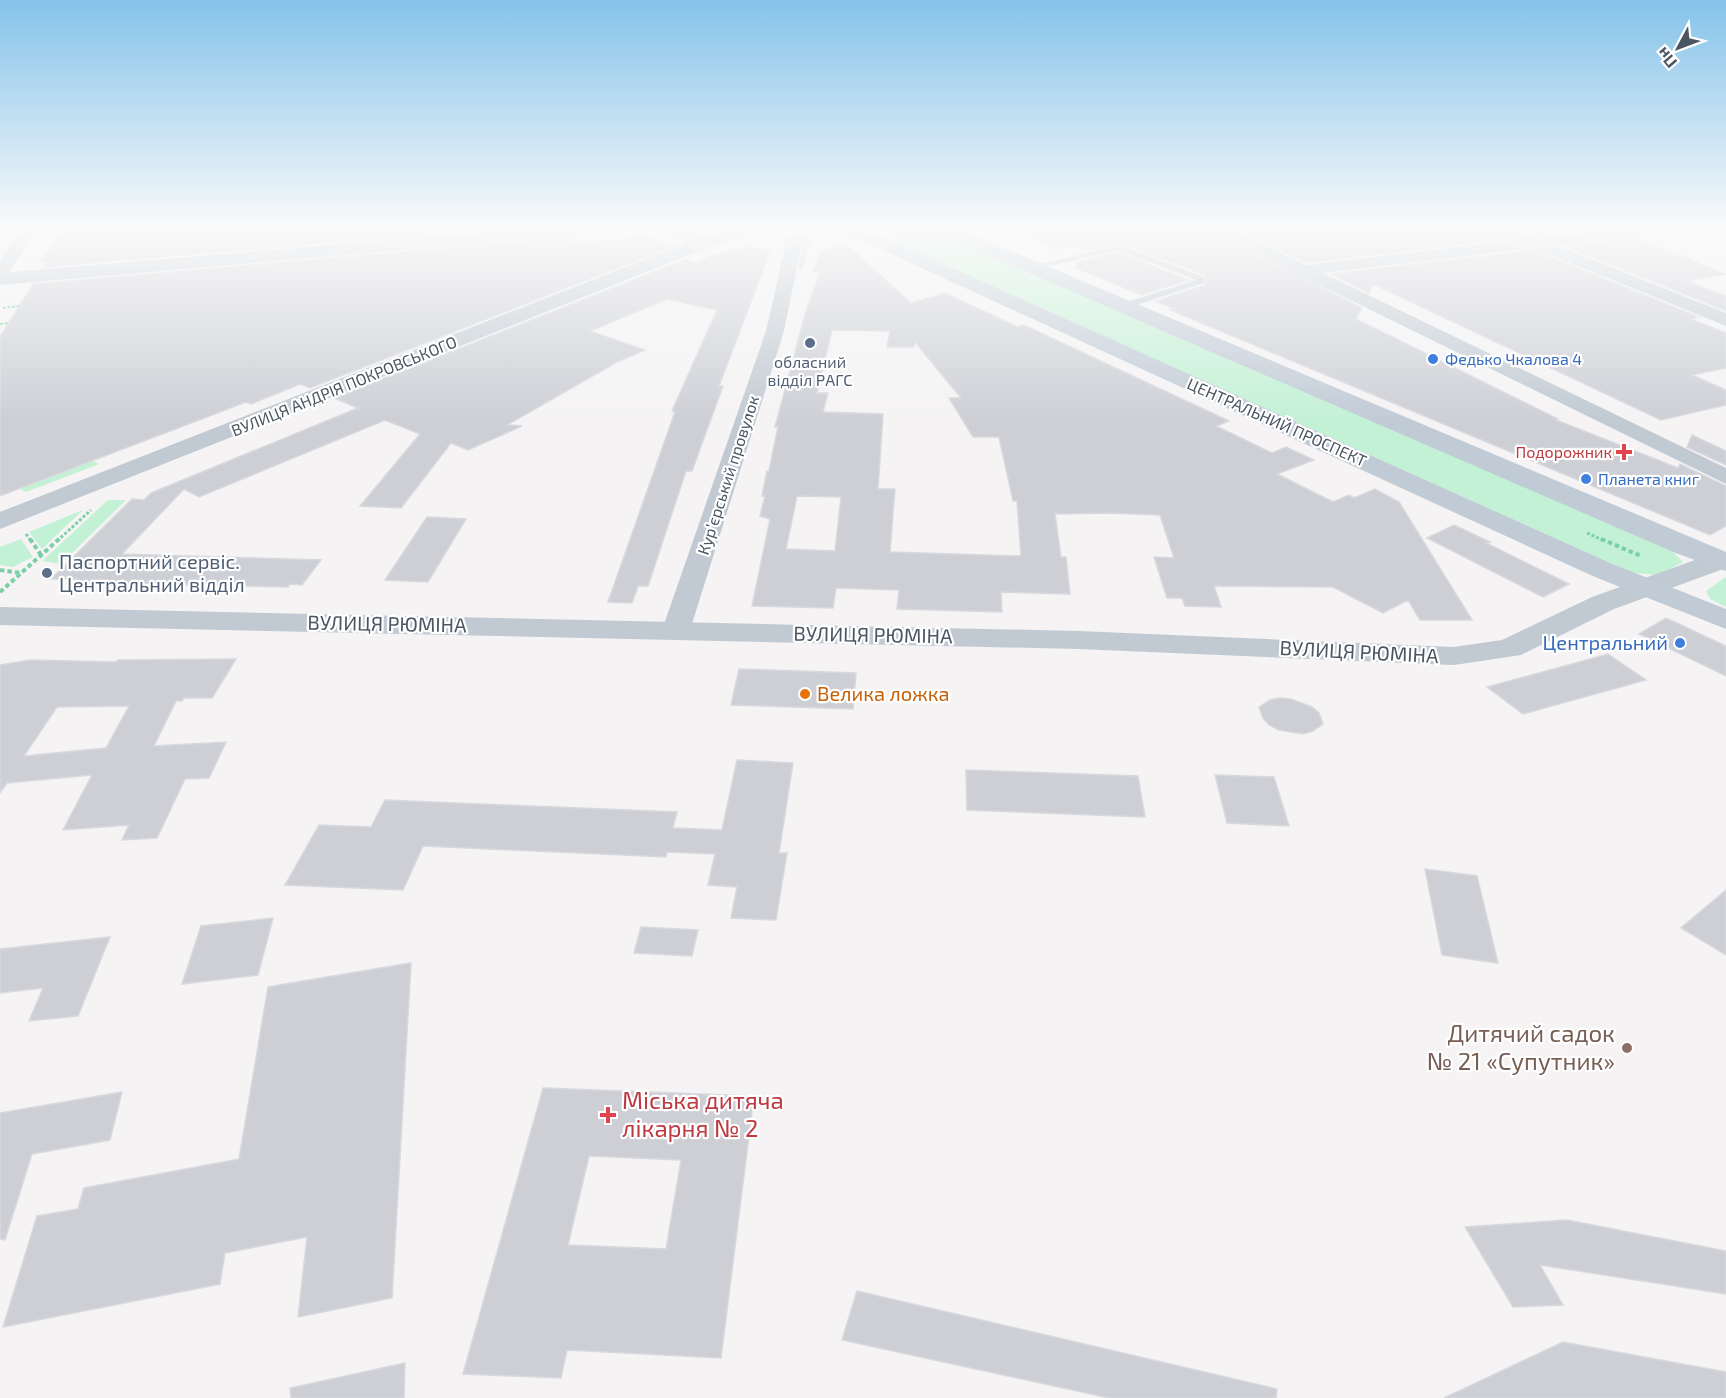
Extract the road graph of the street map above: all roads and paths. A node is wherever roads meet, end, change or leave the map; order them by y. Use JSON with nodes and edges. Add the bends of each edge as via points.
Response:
{"nodes":[{"id":1,"x":581,"y":291,"type":"edge"},
{"id":2,"x":784,"y":291,"type":"edge"},
{"id":3,"x":988,"y":291,"type":"edge"},
{"id":4,"x":1090,"y":291,"type":"edge"},
{"id":5,"x":1173,"y":291,"type":"edge"},
{"id":6,"x":1346,"y":291,"type":"edge"},
{"id":7,"x":1655,"y":291,"type":"edge"},
{"id":8,"x":19,"y":306,"type":"dead end"},
{"id":9,"x":1124,"y":306,"type":"junction"},
{"id":10,"x":3,"y":308,"type":"dead end"},
{"id":11,"x":1726,"y":320,"type":"edge"},
{"id":12,"x":8,"y":323,"type":"dead end"},
{"id":13,"x":0,"y":324,"type":"edge"},
{"id":14,"x":1726,"y":477,"type":"edge"},
{"id":15,"x":91,"y":509,"type":"dead end"},
{"id":16,"x":0,"y":521,"type":"edge"},
{"id":17,"x":25,"y":532,"type":"dead end"},
{"id":18,"x":41,"y":555,"type":"junction"},
{"id":19,"x":1724,"y":559,"type":"edge"},
{"id":20,"x":0,"y":570,"type":"edge"},
{"id":21,"x":22,"y":573,"type":"junction"},
{"id":22,"x":1646,"y":587,"type":"junction"},
{"id":23,"x":0,"y":592,"type":"edge"},
{"id":24,"x":0,"y":616,"type":"edge"},
{"id":25,"x":1726,"y":620,"type":"edge"},
{"id":26,"x":676,"y":630,"type":"junction"}],
"edges":[{"from":1,"to":16,"type":"street","name":"ВУЛИЦЯ АНДРІЯ ПОКРОВСЬКОГО"},
{"from":2,"to":26,"type":"street","name":"Курʼєрський провулок","via":[[775,331]]},
{"from":3,"to":22,"type":"main road","name":"ЦЕНТРАЛЬНИЙ ПРОСПЕКТ"},
{"from":4,"to":9,"type":"main road"},
{"from":5,"to":9,"type":"lane"},
{"from":6,"to":14,"type":"street"},
{"from":7,"to":11,"type":"street"},
{"from":8,"to":10,"type":"path"},
{"from":9,"to":19,"type":"main road","via":[[1688,548]]},
{"from":12,"to":13,"type":"path"},
{"from":15,"to":18,"type":"path"},
{"from":17,"to":18,"type":"path"},
{"from":18,"to":21,"type":"path"},
{"from":19,"to":22,"type":"street","name":"ВУЛИЦЯ РЮМІНА"},
{"from":20,"to":21,"type":"path"},
{"from":21,"to":23,"type":"path"},
{"from":22,"to":25,"type":"main road","name":"ЦЕНТРАЛЬНИЙ ПРОСПЕКТ"},
{"from":22,"to":26,"type":"street","name":"ВУЛИЦЯ РЮМІНА","via":[[1510,648],[1454,657],[1079,640]]},
{"from":24,"to":26,"type":"street","name":"ВУЛИЦЯ РЮМІНА"}]}
